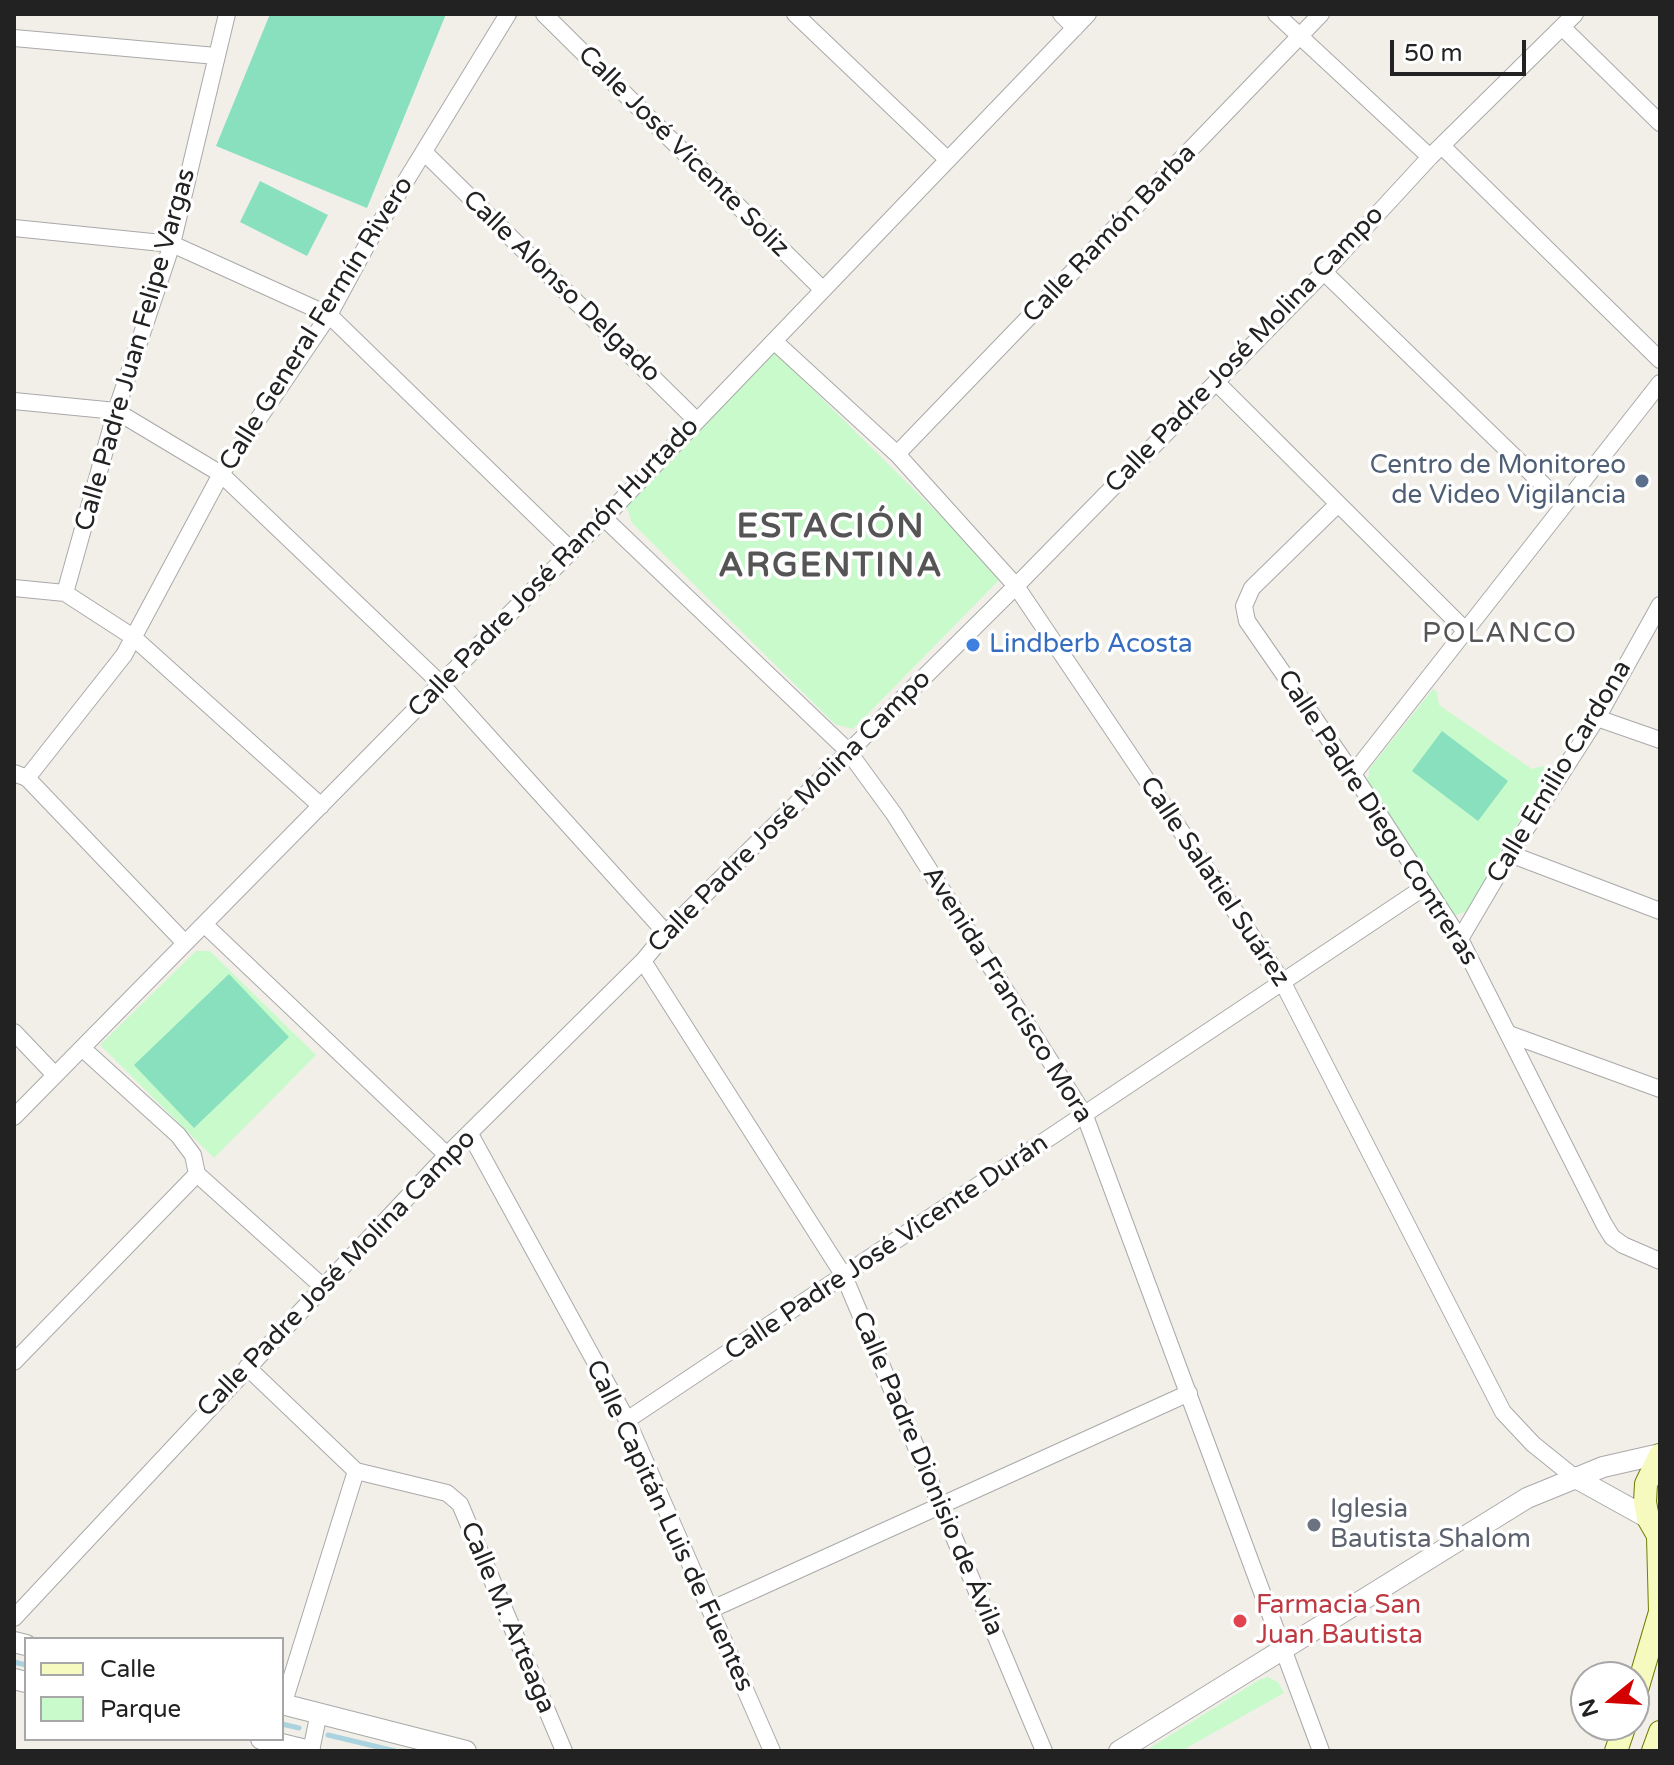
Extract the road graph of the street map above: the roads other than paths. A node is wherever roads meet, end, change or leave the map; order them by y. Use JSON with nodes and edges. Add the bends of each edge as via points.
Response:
{"nodes":[{"id":1,"x":227,"y":14,"type":"edge"},
{"id":2,"x":508,"y":14,"type":"edge"},
{"id":3,"x":544,"y":14,"type":"edge"},
{"id":4,"x":795,"y":14,"type":"edge"},
{"id":5,"x":1061,"y":14,"type":"edge"},
{"id":6,"x":1088,"y":14,"type":"edge"},
{"id":7,"x":1276,"y":14,"type":"edge"},
{"id":8,"x":1321,"y":14,"type":"edge"},
{"id":9,"x":1575,"y":14,"type":"edge"},
{"id":10,"x":1562,"y":27,"type":"junction"},
{"id":11,"x":1075,"y":28,"type":"junction"},
{"id":12,"x":1300,"y":36,"type":"junction"},
{"id":13,"x":14,"y":38,"type":"edge"},
{"id":14,"x":216,"y":56,"type":"junction"},
{"id":15,"x":1660,"y":123,"type":"edge"},
{"id":16,"x":1436,"y":152,"type":"junction"},
{"id":17,"x":425,"y":153,"type":"junction"},
{"id":18,"x":948,"y":160,"type":"junction"},
{"id":19,"x":14,"y":228,"type":"edge"},
{"id":20,"x":172,"y":244,"type":"junction"},
{"id":21,"x":1324,"y":272,"type":"junction"},
{"id":22,"x":823,"y":290,"type":"junction"},
{"id":23,"x":329,"y":315,"type":"junction"},
{"id":24,"x":774,"y":341,"type":"junction"},
{"id":25,"x":1660,"y":360,"type":"edge"},
{"id":26,"x":1216,"y":382,"type":"junction"},
{"id":27,"x":1660,"y":383,"type":"edge"},
{"id":28,"x":14,"y":401,"type":"edge"},
{"id":29,"x":116,"y":411,"type":"junction"},
{"id":30,"x":697,"y":421,"type":"junction"},
{"id":31,"x":897,"y":454,"type":"junction"},
{"id":32,"x":221,"y":474,"type":"junction"},
{"id":33,"x":1338,"y":504,"type":"junction"},
{"id":34,"x":1563,"y":504,"type":"junction"},
{"id":35,"x":604,"y":518,"type":"junction"},
{"id":36,"x":572,"y":551,"type":"junction"},
{"id":37,"x":1016,"y":586,"type":"junction"},
{"id":38,"x":14,"y":588,"type":"edge"},
{"id":39,"x":65,"y":593,"type":"junction"},
{"id":40,"x":1660,"y":605,"type":"edge"},
{"id":41,"x":1465,"y":630,"type":"junction"},
{"id":42,"x":133,"y":637,"type":"junction"},
{"id":43,"x":441,"y":684,"type":"junction"},
{"id":44,"x":1597,"y":718,"type":"junction"},
{"id":45,"x":1660,"y":740,"type":"edge"},
{"id":46,"x":848,"y":751,"type":"junction"},
{"id":47,"x":1353,"y":774,"type":"junction"},
{"id":48,"x":21,"y":776,"type":"edge"},
{"id":49,"x":321,"y":806,"type":"junction"},
{"id":50,"x":1510,"y":854,"type":"junction"},
{"id":51,"x":1426,"y":886,"type":"junction"},
{"id":52,"x":1660,"y":911,"type":"edge"},
{"id":53,"x":204,"y":924,"type":"junction"},
{"id":54,"x":666,"y":933,"type":"junction"},
{"id":55,"x":1460,"y":939,"type":"junction"},
{"id":56,"x":185,"y":943,"type":"junction"},
{"id":57,"x":643,"y":961,"type":"junction"},
{"id":58,"x":1282,"y":981,"type":"junction"},
{"id":59,"x":14,"y":1032,"type":"edge"},
{"id":60,"x":1509,"y":1034,"type":"junction"},
{"id":61,"x":82,"y":1048,"type":"junction"},
{"id":62,"x":55,"y":1075,"type":"junction"},
{"id":63,"x":1660,"y":1089,"type":"edge"},
{"id":64,"x":1085,"y":1116,"type":"junction"},
{"id":65,"x":14,"y":1117,"type":"edge"},
{"id":66,"x":470,"y":1134,"type":"junction"},
{"id":67,"x":447,"y":1155,"type":"junction"},
{"id":68,"x":197,"y":1174,"type":"junction"},
{"id":69,"x":1660,"y":1261,"type":"edge"},
{"id":70,"x":844,"y":1276,"type":"junction"},
{"id":71,"x":323,"y":1287,"type":"junction"},
{"id":72,"x":14,"y":1362,"type":"edge"},
{"id":73,"x":247,"y":1367,"type":"junction"},
{"id":74,"x":1189,"y":1393,"type":"junction"},
{"id":75,"x":627,"y":1420,"type":"junction"},
{"id":76,"x":1660,"y":1454,"type":"edge"},
{"id":77,"x":356,"y":1471,"type":"junction"},
{"id":78,"x":1574,"y":1477,"type":"junction"},
{"id":79,"x":940,"y":1507,"type":"junction"},
{"id":80,"x":1655,"y":1531,"type":"edge"},
{"id":81,"x":710,"y":1610,"type":"junction"},
{"id":82,"x":14,"y":1618,"type":"edge"},
{"id":83,"x":1283,"y":1648,"type":"junction"},
{"id":84,"x":1646,"y":1661,"type":"edge"},
{"id":85,"x":284,"y":1701,"type":"edge"},
{"id":86,"x":284,"y":1704,"type":"edge"},
{"id":87,"x":319,"y":1712,"type":"junction"},
{"id":88,"x":1660,"y":1732,"type":"edge"},
{"id":89,"x":269,"y":1741,"type":"edge"},
{"id":90,"x":311,"y":1751,"type":"edge"},
{"id":91,"x":466,"y":1751,"type":"edge"},
{"id":92,"x":564,"y":1751,"type":"edge"},
{"id":93,"x":772,"y":1751,"type":"edge"},
{"id":94,"x":1044,"y":1751,"type":"edge"},
{"id":95,"x":1119,"y":1751,"type":"edge"},
{"id":96,"x":1321,"y":1751,"type":"edge"},
{"id":97,"x":1653,"y":1751,"type":"edge"}],
"edges":[{"from":1,"to":14,"type":"street","name":"Calle Padre Juan Felipe Vargas"},
{"from":2,"to":17,"type":"street","name":"Calle General Fermín Rivero"},
{"from":3,"to":22,"type":"street","name":"Calle José Vicente Soliz"},
{"from":4,"to":18,"type":"street"},
{"from":5,"to":11,"type":"street"},
{"from":6,"to":11,"type":"street","name":"Calle Padre José Ramón Hurtado"},
{"from":7,"to":12,"type":"street"},
{"from":8,"to":12,"type":"street","name":"Calle Ramón Barba"},
{"from":9,"to":10,"type":"street","name":"Calle Padre José Molina Campo"},
{"from":10,"to":15,"type":"street"},
{"from":10,"to":16,"type":"street","name":"Calle Padre José Molina Campo"},
{"from":11,"to":18,"type":"street","name":"Calle Padre José Ramón Hurtado"},
{"from":12,"to":16,"type":"street"},
{"from":12,"to":31,"type":"street","name":"Calle Ramón Barba"},
{"from":13,"to":14,"type":"street"},
{"from":14,"to":20,"type":"street","name":"Calle Padre Juan Felipe Vargas"},
{"from":16,"to":21,"type":"street","name":"Calle Padre José Molina Campo"},
{"from":16,"to":25,"type":"street"},
{"from":17,"to":23,"type":"street","name":"Calle General Fermín Rivero"},
{"from":17,"to":30,"type":"street","name":"Calle Alonso Delgado"},
{"from":18,"to":22,"type":"street","name":"Calle Padre José Ramón Hurtado"},
{"from":19,"to":20,"type":"street"},
{"from":20,"to":23,"type":"street"},
{"from":20,"to":29,"type":"street","name":"Calle Padre Juan Felipe Vargas"},
{"from":21,"to":26,"type":"street","name":"Calle Padre José Molina Campo"},
{"from":21,"to":34,"type":"street"},
{"from":22,"to":24,"type":"street","name":"Calle Padre José Ramón Hurtado"},
{"from":23,"to":32,"type":"street","name":"Calle General Fermín Rivero"},
{"from":23,"to":36,"type":"street"},
{"from":24,"to":30,"type":"street","name":"Calle Padre José Ramón Hurtado"},
{"from":24,"to":31,"type":"street","name":"Calle Salatiel Suárez"},
{"from":26,"to":33,"type":"street"},
{"from":26,"to":37,"type":"street","name":"Calle Padre José Molina Campo"},
{"from":27,"to":34,"type":"street"},
{"from":28,"to":29,"type":"street"},
{"from":29,"to":32,"type":"street"},
{"from":29,"to":39,"type":"street","name":"Calle Padre Juan Felipe Vargas"},
{"from":30,"to":35,"type":"street","name":"Calle Padre José Ramón Hurtado"},
{"from":31,"to":37,"type":"street","name":"Calle Salatiel Suárez"},
{"from":32,"to":42,"type":"street","name":"Calle General Fermín Rivero"},
{"from":32,"to":43,"type":"street"},
{"from":33,"to":41,"type":"street"},
{"from":33,"to":47,"type":"street","name":"Calle Padre Diego Contreras","via":[[1252,588],[1244,606],[1247,621]]},
{"from":34,"to":41,"type":"street"},
{"from":35,"to":36,"type":"street","name":"Calle Padre José Ramón Hurtado"},
{"from":35,"to":46,"type":"street","name":"Avenida Francisco Mora"},
{"from":36,"to":43,"type":"street","name":"Calle Padre José Ramón Hurtado"},
{"from":37,"to":46,"type":"street","name":"Calle Padre José Molina Campo"},
{"from":37,"to":58,"type":"street","name":"Calle Salatiel Suárez"},
{"from":38,"to":39,"type":"street"},
{"from":39,"to":42,"type":"street"},
{"from":40,"to":44,"type":"street","name":"Calle Emilio Cardona"},
{"from":41,"to":47,"type":"street"},
{"from":42,"to":48,"type":"street","name":"Calle General Fermín Rivero","via":[[124,655]]},
{"from":42,"to":49,"type":"street"},
{"from":43,"to":49,"type":"street","name":"Calle Padre José Ramón Hurtado"},
{"from":43,"to":54,"type":"street"},
{"from":44,"to":45,"type":"street"},
{"from":44,"to":50,"type":"street","name":"Calle Emilio Cardona"},
{"from":46,"to":54,"type":"street","name":"Calle Padre José Molina Campo"},
{"from":46,"to":64,"type":"street","name":"Avenida Francisco Mora","via":[[894,814]]},
{"from":47,"to":51,"type":"street","name":"Calle Padre Diego Contreras"},
{"from":48,"to":56,"type":"street"},
{"from":49,"to":53,"type":"street","name":"Calle Padre José Ramón Hurtado"},
{"from":50,"to":52,"type":"street"},
{"from":50,"to":55,"type":"street","name":"Calle Emilio Cardona"},
{"from":51,"to":55,"type":"street","name":"Calle Padre Diego Contreras"},
{"from":51,"to":58,"type":"street","name":"Calle Padre José Vicente Durán"},
{"from":53,"to":56,"type":"street","name":"Calle Padre José Ramón Hurtado"},
{"from":53,"to":67,"type":"street"},
{"from":54,"to":57,"type":"street","name":"Calle Padre José Molina Campo"},
{"from":55,"to":60,"type":"street","name":"Calle Padre Diego Contreras"},
{"from":56,"to":61,"type":"street","name":"Calle Padre José Ramón Hurtado"},
{"from":57,"to":66,"type":"street","name":"Calle Padre José Molina Campo"},
{"from":57,"to":70,"type":"street","name":"Calle Padre Dionisio de Ávila"},
{"from":58,"to":64,"type":"street","name":"Calle Padre José Vicente Durán"},
{"from":58,"to":78,"type":"street","name":"Calle Salatiel Suárez","via":[[1503,1412]]},
{"from":59,"to":62,"type":"street"},
{"from":60,"to":63,"type":"street"},
{"from":60,"to":69,"type":"street","name":"Calle Padre Diego Contreras","via":[[1612,1237]]},
{"from":61,"to":62,"type":"street","name":"Calle Padre José Ramón Hurtado"},
{"from":61,"to":68,"type":"street","via":[[178,1135],[193,1155]]},
{"from":62,"to":65,"type":"street","name":"Calle Padre José Ramón Hurtado"},
{"from":64,"to":70,"type":"street","name":"Calle Padre José Vicente Durán"},
{"from":64,"to":74,"type":"street","name":"Avenida Francisco Mora"},
{"from":66,"to":67,"type":"street","name":"Calle Padre José Molina Campo"},
{"from":66,"to":75,"type":"street","name":"Calle Capitán Luis de Fuentes"},
{"from":67,"to":71,"type":"street","name":"Calle Padre José Molina Campo"},
{"from":68,"to":71,"type":"street"},
{"from":68,"to":72,"type":"street"},
{"from":70,"to":75,"type":"street","name":"Calle Padre José Vicente Durán"},
{"from":70,"to":79,"type":"street","name":"Calle Padre Dionisio de Ávila"},
{"from":71,"to":73,"type":"street","name":"Calle Padre José Molina Campo"},
{"from":73,"to":77,"type":"street"},
{"from":73,"to":82,"type":"street","name":"Calle Padre José Molina Campo"},
{"from":74,"to":79,"type":"street"},
{"from":74,"to":83,"type":"street","name":"Avenida Francisco Mora"},
{"from":75,"to":81,"type":"street","name":"Calle Capitán Luis de Fuentes"},
{"from":76,"to":78,"type":"street"},
{"from":76,"to":80,"type":"main road","via":[[1646,1484],[1645,1502]]},
{"from":77,"to":85,"type":"street"},
{"from":77,"to":92,"type":"street","name":"Calle M. Arteaga","via":[[447,1493],[460,1504]]},
{"from":78,"to":80,"type":"street"},
{"from":78,"to":83,"type":"street","via":[[1485,1522]]},
{"from":79,"to":81,"type":"street"},
{"from":79,"to":94,"type":"street","name":"Calle Padre Dionisio de Ávila"},
{"from":80,"to":84,"type":"main road","via":[[1660,1612]]},
{"from":81,"to":93,"type":"street","name":"Calle Capitán Luis de Fuentes"},
{"from":83,"to":95,"type":"street"},
{"from":83,"to":96,"type":"street","name":"Avenida Francisco Mora"},
{"from":86,"to":87,"type":"street"},
{"from":87,"to":90,"type":"street"},
{"from":87,"to":91,"type":"street"},
{"from":88,"to":97,"type":"main road"},
{"from":89,"to":90,"type":"street"}]}
